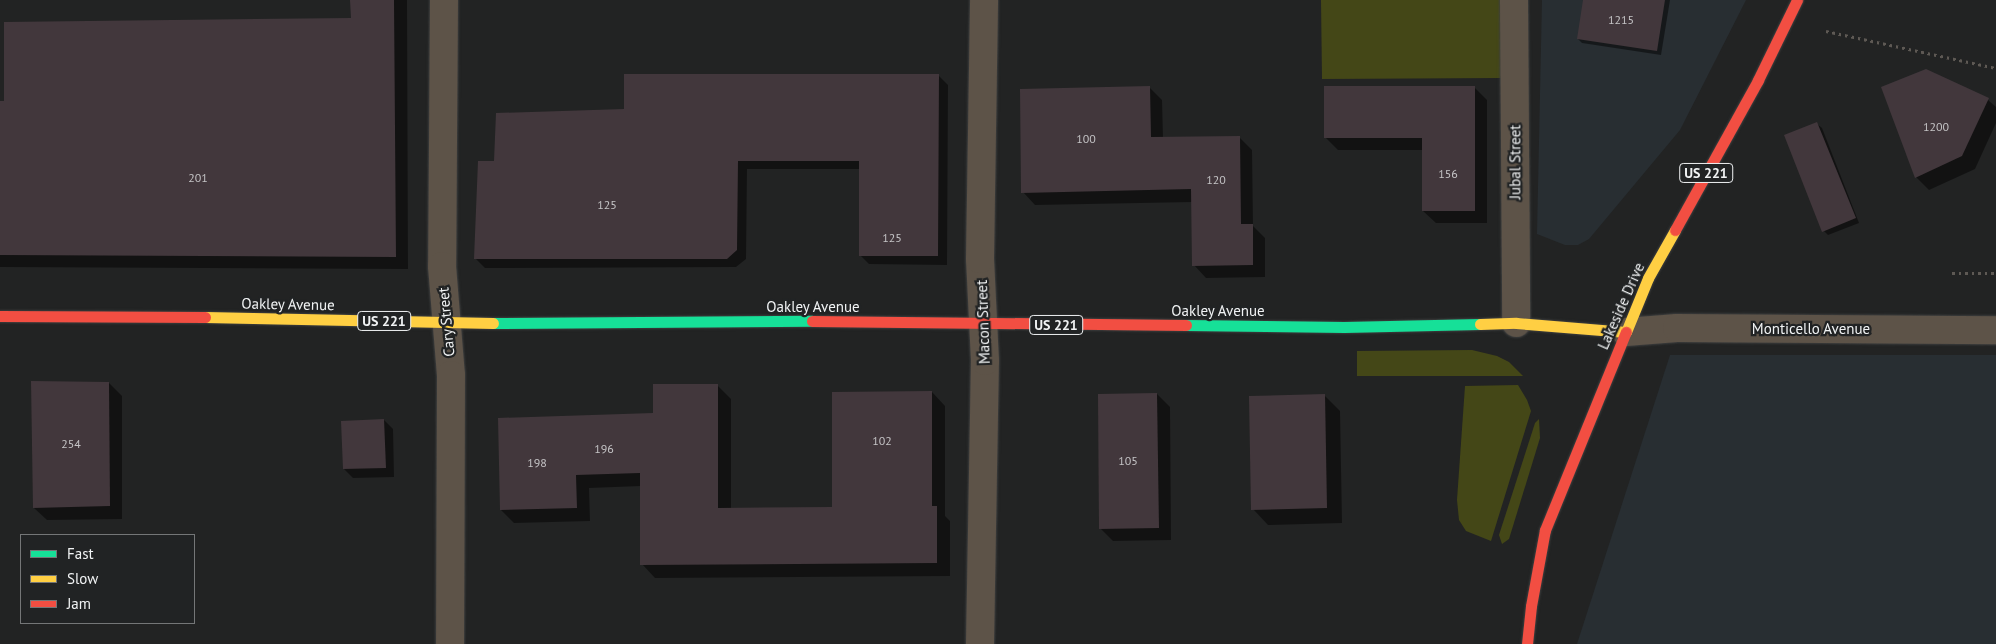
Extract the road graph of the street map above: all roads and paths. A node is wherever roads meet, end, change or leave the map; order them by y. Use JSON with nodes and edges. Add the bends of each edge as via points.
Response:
{"nodes":[{"id":1,"x":444,"y":0,"type":"edge"},
{"id":2,"x":984,"y":0,"type":"edge"},
{"id":3,"x":1514,"y":0,"type":"edge"},
{"id":4,"x":1797,"y":0,"type":"edge"},
{"id":5,"x":1826,"y":31,"type":"dead end"},
{"id":6,"x":1996,"y":68,"type":"edge"},
{"id":7,"x":1952,"y":273,"type":"dead end"},
{"id":8,"x":1996,"y":273,"type":"edge"},
{"id":9,"x":0,"y":316,"type":"edge"},
{"id":10,"x":447,"y":322,"type":"junction"},
{"id":11,"x":983,"y":323,"type":"junction"},
{"id":12,"x":1516,"y":323,"type":"junction"},
{"id":13,"x":1996,"y":330,"type":"edge"},
{"id":14,"x":1626,"y":332,"type":"junction"},
{"id":15,"x":450,"y":644,"type":"edge"},
{"id":16,"x":980,"y":644,"type":"edge"},
{"id":17,"x":1527,"y":644,"type":"edge"}],
"edges":[{"from":1,"to":10,"type":"street","name":"Cary Street","via":[[442,266]]},
{"from":2,"to":11,"type":"street","name":"Macon Street","via":[[980,241]]},
{"from":3,"to":12,"type":"street","name":"Jubal Street"},
{"from":4,"to":14,"type":"main road","name":"Lakeside Drive","number":"US 221","via":[[1758,80],[1648,278]]},
{"from":5,"to":6,"type":"path"},
{"from":7,"to":8,"type":"path"},
{"from":9,"to":10,"type":"main road","name":"Oakley Avenue","number":"US 221","via":[[140,315]]},
{"from":10,"to":11,"type":"main road","name":"Oakley Avenue","number":"US 221"},
{"from":10,"to":15,"type":"street","name":"Cary Street","via":[[451,385]]},
{"from":11,"to":12,"type":"main road","name":"Oakley Avenue","number":"US 221","via":[[1344,327]]},
{"from":11,"to":16,"type":"street","name":"Macon Street"},
{"from":12,"to":14,"type":"main road","name":"Oakley Avenue","number":"US 221"},
{"from":13,"to":14,"type":"street","name":"Monticello Avenue","via":[[1677,328]]},
{"from":14,"to":17,"type":"main road","name":"Lakeside Drive","via":[[1545,530],[1530,606]]}]}
